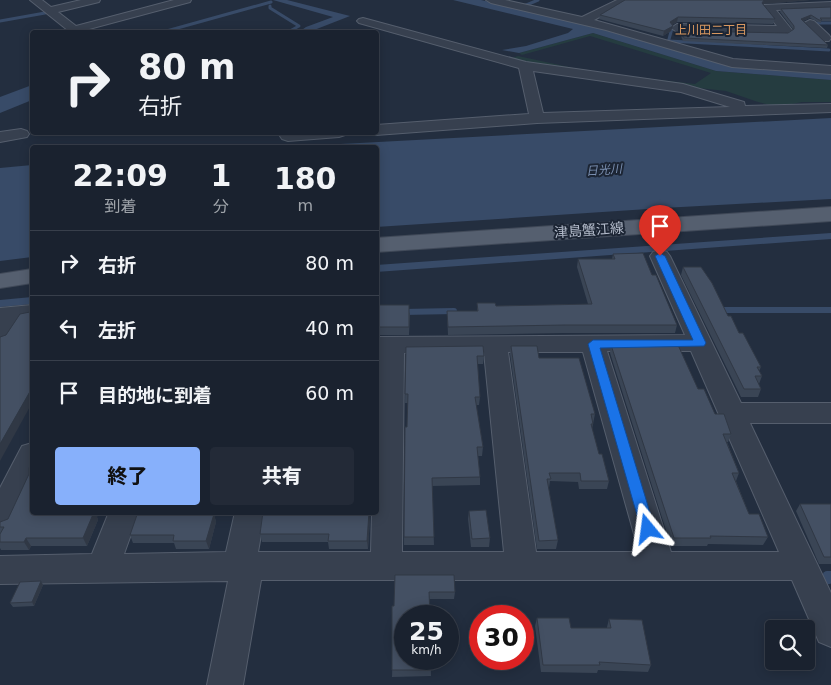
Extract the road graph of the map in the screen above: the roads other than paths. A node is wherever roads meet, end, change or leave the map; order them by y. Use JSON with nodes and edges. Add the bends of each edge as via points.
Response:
{"nodes":[{"id":1,"x":35,"y":0,"type":"edge"},
{"id":2,"x":95,"y":0,"type":"edge"},
{"id":3,"x":186,"y":0,"type":"edge"},
{"id":4,"x":492,"y":0,"type":"edge"},
{"id":5,"x":626,"y":0,"type":"edge"},
{"id":6,"x":831,"y":5,"type":"edge"},
{"id":7,"x":49,"y":11,"type":"junction"},
{"id":8,"x":363,"y":21,"type":"dead end"},
{"id":9,"x":583,"y":21,"type":"junction"},
{"id":10,"x":810,"y":23,"type":"dead end"},
{"id":11,"x":677,"y":28,"type":"edge"},
{"id":12,"x":829,"y":41,"type":"edge"},
{"id":13,"x":525,"y":66,"type":"junction"},
{"id":14,"x":831,"y":70,"type":"edge"},
{"id":15,"x":612,"y":100,"type":"dead end"},
{"id":16,"x":831,"y":108,"type":"edge"},
{"id":17,"x":759,"y":110,"type":"junction"},
{"id":18,"x":621,"y":115,"type":"junction"},
{"id":19,"x":537,"y":118,"type":"junction"},
{"id":20,"x":379,"y":130,"type":"edge"},
{"id":21,"x":21,"y":134,"type":"dead end"},
{"id":22,"x":301,"y":135,"type":"edge"},
{"id":23,"x":288,"y":136,"type":"dead end"},
{"id":24,"x":0,"y":137,"type":"edge"},
{"id":25,"x":831,"y":214,"type":"edge"},
{"id":26,"x":379,"y":246,"type":"edge"},
{"id":27,"x":660,"y":256,"type":"dead end"},
{"id":28,"x":30,"y":276,"type":"edge"},
{"id":29,"x":0,"y":280,"type":"edge"},
{"id":30,"x":16,"y":314,"type":"edge"},
{"id":31,"x":0,"y":337,"type":"edge"},
{"id":32,"x":700,"y":343,"type":"junction"},
{"id":33,"x":495,"y":344,"type":"junction"},
{"id":34,"x":593,"y":344,"type":"junction"},
{"id":35,"x":384,"y":345,"type":"edge"},
{"id":36,"x":733,"y":413,"type":"junction"},
{"id":37,"x":831,"y":413,"type":"edge"},
{"id":38,"x":30,"y":458,"type":"edge"},
{"id":39,"x":123,"y":515,"type":"edge"},
{"id":40,"x":250,"y":515,"type":"edge"},
{"id":41,"x":0,"y":517,"type":"edge"},
{"id":42,"x":243,"y":566,"type":"junction"},
{"id":43,"x":386,"y":566,"type":"junction"},
{"id":44,"x":522,"y":566,"type":"junction"},
{"id":45,"x":659,"y":566,"type":"junction"},
{"id":46,"x":801,"y":566,"type":"junction"},
{"id":47,"x":103,"y":568,"type":"junction"},
{"id":48,"x":0,"y":570,"type":"edge"},
{"id":49,"x":831,"y":630,"type":"edge"},
{"id":50,"x":225,"y":685,"type":"edge"}],
"edges":[{"from":1,"to":7,"type":"street"},
{"from":2,"to":7,"type":"street"},
{"from":3,"to":7,"type":"street","via":[[74,30]]},
{"from":4,"to":9,"type":"street"},
{"from":5,"to":9,"type":"street"},
{"from":6,"to":11,"type":"street","via":[[768,7],[786,30]]},
{"from":8,"to":13,"type":"street"},
{"from":9,"to":14,"type":"street","via":[[732,63]]},
{"from":10,"to":12,"type":"street"},
{"from":13,"to":17,"type":"street","via":[[682,88]]},
{"from":13,"to":19,"type":"street"},
{"from":15,"to":18,"type":"street"},
{"from":16,"to":17,"type":"street"},
{"from":17,"to":18,"type":"street"},
{"from":18,"to":19,"type":"street"},
{"from":19,"to":20,"type":"street"},
{"from":21,"to":24,"type":"street"},
{"from":22,"to":23,"type":"street"},
{"from":25,"to":26,"type":"main road","name":"津島蟹江線"},
{"from":27,"to":32,"type":"street"},
{"from":28,"to":29,"type":"main road"},
{"from":30,"to":31,"type":"street"},
{"from":32,"to":34,"type":"street"},
{"from":32,"to":36,"type":"street"},
{"from":33,"to":34,"type":"street"},
{"from":33,"to":35,"type":"street"},
{"from":33,"to":44,"type":"street"},
{"from":34,"to":45,"type":"street"},
{"from":35,"to":43,"type":"street"},
{"from":36,"to":37,"type":"street"},
{"from":36,"to":46,"type":"street"},
{"from":38,"to":41,"type":"street"},
{"from":39,"to":47,"type":"street"},
{"from":40,"to":42,"type":"street"},
{"from":42,"to":43,"type":"street"},
{"from":42,"to":47,"type":"street"},
{"from":42,"to":50,"type":"street"},
{"from":43,"to":44,"type":"street"},
{"from":44,"to":45,"type":"street"},
{"from":45,"to":46,"type":"street"},
{"from":46,"to":49,"type":"street"},
{"from":47,"to":48,"type":"street"}]}
